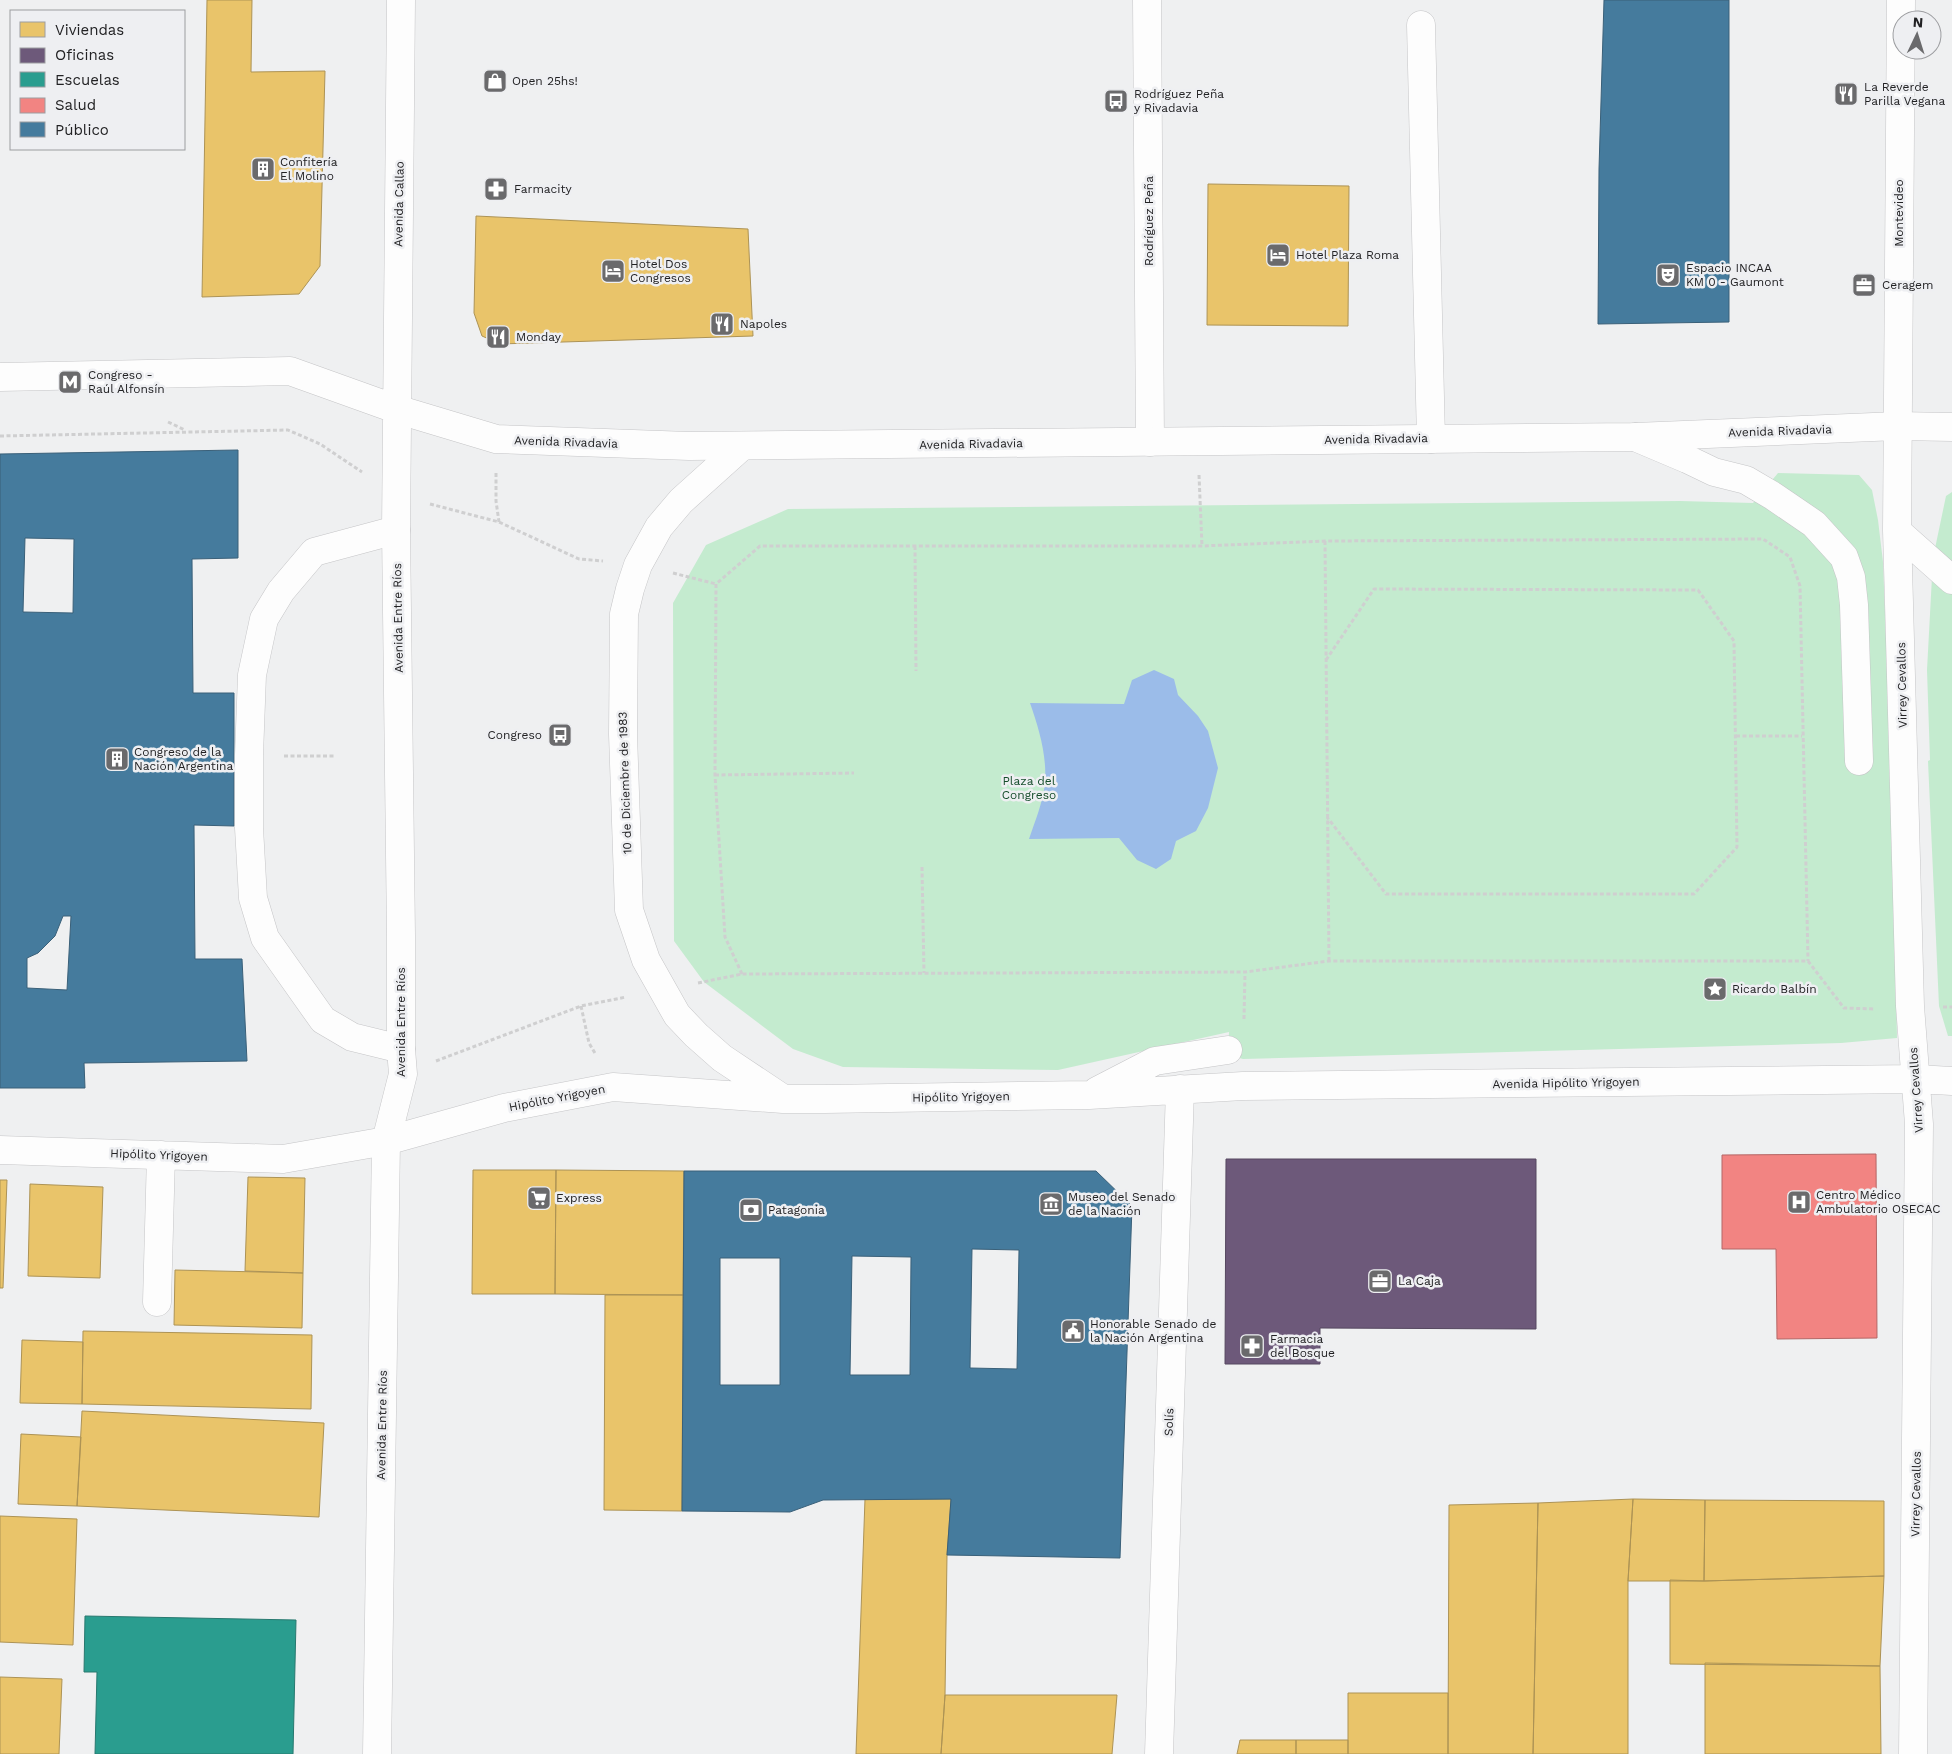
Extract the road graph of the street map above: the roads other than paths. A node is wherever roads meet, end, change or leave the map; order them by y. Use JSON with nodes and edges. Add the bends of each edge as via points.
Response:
{"nodes":[{"id":1,"x":401,"y":0,"type":"edge"},
{"id":2,"x":1148,"y":0,"type":"edge"},
{"id":3,"x":1901,"y":0,"type":"edge"},
{"id":4,"x":1421,"y":24,"type":"dead end"},
{"id":5,"x":0,"y":377,"type":"edge"},
{"id":6,"x":396,"y":409,"type":"junction"},
{"id":7,"x":1898,"y":426,"type":"junction"},
{"id":8,"x":1952,"y":427,"type":"edge"},
{"id":9,"x":1635,"y":437,"type":"junction"},
{"id":10,"x":1431,"y":439,"type":"junction"},
{"id":11,"x":1150,"y":442,"type":"junction"},
{"id":12,"x":741,"y":447,"type":"junction"},
{"id":13,"x":396,"y":530,"type":"junction"},
{"id":14,"x":1898,"y":532,"type":"junction"},
{"id":15,"x":1952,"y":580,"type":"edge"},
{"id":16,"x":1859,"y":761,"type":"dead end"},
{"id":17,"x":1228,"y":1050,"type":"dead end"},
{"id":18,"x":402,"y":1061,"type":"junction"},
{"id":19,"x":1917,"y":1079,"type":"junction"},
{"id":20,"x":1952,"y":1081,"type":"edge"},
{"id":21,"x":1180,"y":1089,"type":"junction"},
{"id":22,"x":1089,"y":1095,"type":"junction"},
{"id":23,"x":783,"y":1099,"type":"junction"},
{"id":24,"x":386,"y":1141,"type":"junction"},
{"id":25,"x":0,"y":1150,"type":"edge"},
{"id":26,"x":161,"y":1155,"type":"junction"},
{"id":27,"x":157,"y":1302,"type":"dead end"},
{"id":28,"x":377,"y":1754,"type":"edge"},
{"id":29,"x":1159,"y":1754,"type":"edge"},
{"id":30,"x":1913,"y":1754,"type":"edge"}],
"edges":[{"from":1,"to":6,"type":"street","name":"Avenida Callao"},
{"from":2,"to":11,"type":"street","name":"Rodríguez Peña"},
{"from":3,"to":7,"type":"street","name":"Montevideo"},
{"from":4,"to":10,"type":"street"},
{"from":5,"to":6,"type":"street","name":"Avenida Rivadavia","via":[[290,372]]},
{"from":6,"to":12,"type":"street","name":"Avenida Rivadavia","via":[[496,440]]},
{"from":6,"to":13,"type":"street","name":"Avenida Entre Ríos"},
{"from":7,"to":8,"type":"street","name":"Avenida Rivadavia"},
{"from":7,"to":9,"type":"street","name":"Avenida Rivadavia"},
{"from":7,"to":14,"type":"street","name":"Virrey Cevallos"},
{"from":9,"to":10,"type":"street","name":"Avenida Rivadavia"},
{"from":9,"to":16,"type":"street","via":[[1714,472],[1746,480],[1814,524],[1844,557],[1851,578],[1854,605]]},
{"from":10,"to":11,"type":"street","name":"Avenida Rivadavia"},
{"from":11,"to":12,"type":"street","name":"Avenida Rivadavia"},
{"from":12,"to":23,"type":"street","name":"10 de Diciembre de 1983","via":[[681,501],[659,528],[638,565],[630,589],[624,614],[623,734],[629,910],[646,960],[677,1015],[722,1058]]},
{"from":13,"to":18,"type":"street","name":"Avenida Entre Ríos"},
{"from":13,"to":18,"type":"street","via":[[314,552],[281,591],[264,619],[252,675],[249,828],[253,898],[266,938],[322,1020]]},
{"from":14,"to":15,"type":"street"},
{"from":14,"to":19,"type":"street","name":"Virrey Cevallos","via":[[1910,1006]]},
{"from":17,"to":22,"type":"street","via":[[1154,1061]]},
{"from":18,"to":24,"type":"street","name":"Avenida Entre Ríos"},
{"from":19,"to":20,"type":"street","name":"Avenida Hipólito Yrigoyen"},
{"from":19,"to":21,"type":"street","name":"Avenida Hipólito Yrigoyen"},
{"from":19,"to":30,"type":"street","name":"Virrey Cevallos","via":[[1920,1124]]},
{"from":21,"to":22,"type":"street","name":"Hipólito Yrigoyen"},
{"from":21,"to":29,"type":"street","name":"Solís"},
{"from":22,"to":23,"type":"street","name":"Hipólito Yrigoyen"},
{"from":23,"to":24,"type":"street","name":"Hipólito Yrigoyen","via":[[613,1087],[504,1108]]},
{"from":24,"to":26,"type":"street","name":"Hipólito Yrigoyen","via":[[283,1159]]},
{"from":24,"to":28,"type":"street","name":"Avenida Entre Ríos"},
{"from":25,"to":26,"type":"street","name":"Hipólito Yrigoyen"},
{"from":26,"to":27,"type":"street"}]}
